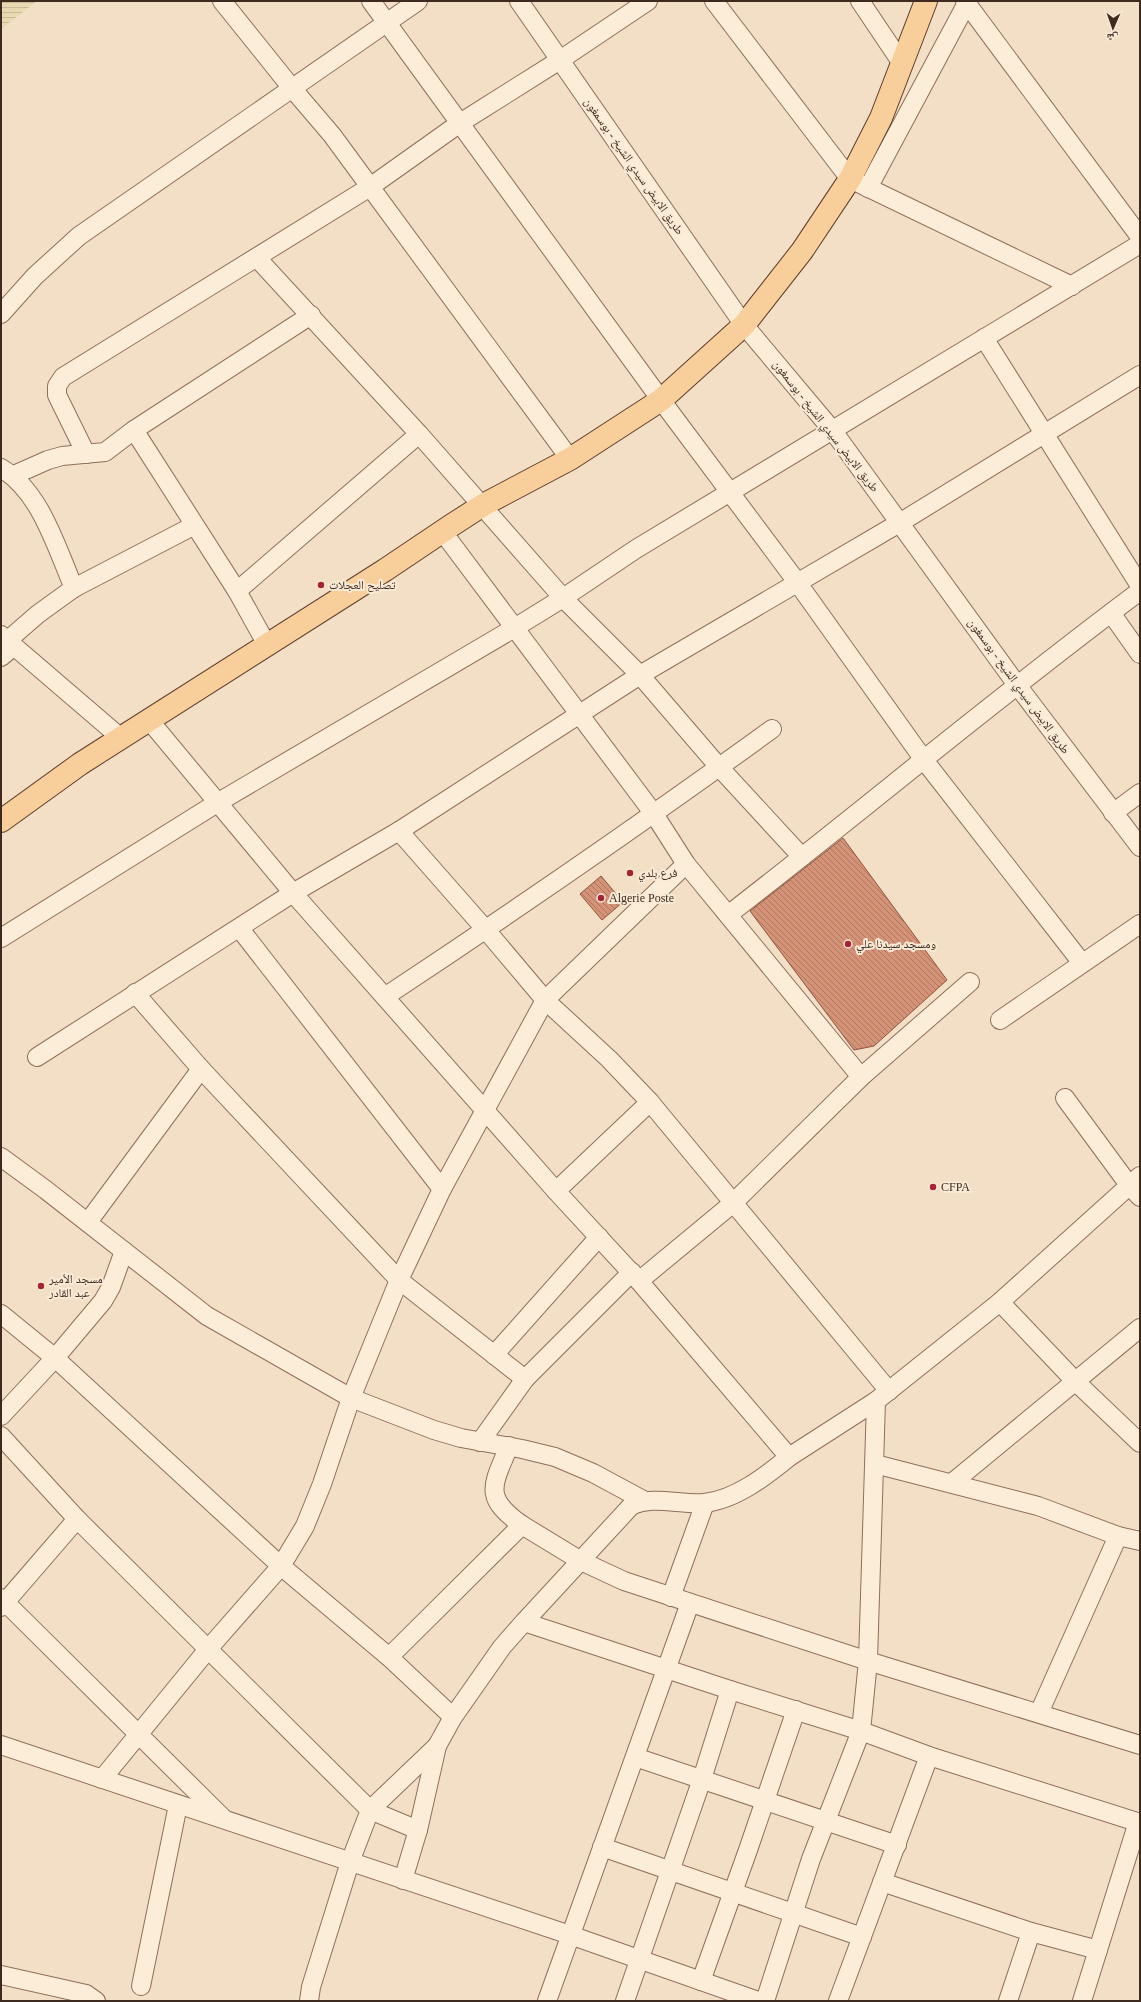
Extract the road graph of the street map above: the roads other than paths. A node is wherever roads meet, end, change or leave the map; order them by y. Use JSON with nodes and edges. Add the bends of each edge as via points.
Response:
{"nodes":[{"id":1,"x":222,"y":1,"type":"edge"},
{"id":2,"x":371,"y":1,"type":"edge"},
{"id":3,"x":418,"y":1,"type":"edge"},
{"id":4,"x":519,"y":1,"type":"edge"},
{"id":5,"x":648,"y":1,"type":"edge"},
{"id":6,"x":714,"y":1,"type":"edge"},
{"id":7,"x":860,"y":1,"type":"edge"},
{"id":8,"x":926,"y":1,"type":"edge"},
{"id":9,"x":966,"y":2,"type":"edge"},
{"id":10,"x":387,"y":21,"type":"junction"},
{"id":11,"x":560,"y":60,"type":"junction"},
{"id":12,"x":903,"y":66,"type":"junction"},
{"id":13,"x":291,"y":88,"type":"junction"},
{"id":14,"x":460,"y":123,"type":"junction"},
{"id":15,"x":859,"y":184,"type":"junction"},
{"id":16,"x":370,"y":187,"type":"junction"},
{"id":17,"x":1140,"y":237,"type":"edge"},
{"id":18,"x":1140,"y":244,"type":"edge"},
{"id":19,"x":257,"y":258,"type":"junction"},
{"id":20,"x":1072,"y":286,"type":"junction"},
{"id":21,"x":1,"y":314,"type":"edge"},
{"id":22,"x":311,"y":315,"type":"junction"},
{"id":23,"x":744,"y":325,"type":"junction"},
{"id":24,"x":984,"y":338,"type":"junction"},
{"id":25,"x":1140,"y":375,"type":"edge"},
{"id":26,"x":661,"y":400,"type":"junction"},
{"id":27,"x":134,"y":430,"type":"junction"},
{"id":28,"x":833,"y":431,"type":"junction"},
{"id":29,"x":419,"y":434,"type":"junction"},
{"id":30,"x":1044,"y":434,"type":"junction"},
{"id":31,"x":86,"y":454,"type":"junction"},
{"id":32,"x":570,"y":459,"type":"junction"},
{"id":33,"x":7,"y":472,"type":"edge"},
{"id":34,"x":730,"y":492,"type":"junction"},
{"id":35,"x":483,"y":505,"type":"junction"},
{"id":36,"x":901,"y":522,"type":"junction"},
{"id":37,"x":193,"y":526,"type":"junction"},
{"id":38,"x":442,"y":531,"type":"junction"},
{"id":39,"x":797,"y":582,"type":"junction"},
{"id":40,"x":1140,"y":586,"type":"edge"},
{"id":41,"x":74,"y":588,"type":"junction"},
{"id":42,"x":237,"y":591,"type":"junction"},
{"id":43,"x":1140,"y":591,"type":"edge"},
{"id":44,"x":563,"y":598,"type":"junction"},
{"id":45,"x":1110,"y":613,"type":"junction"},
{"id":46,"x":516,"y":627,"type":"junction"},
{"id":47,"x":6,"y":644,"type":"edge"},
{"id":48,"x":267,"y":645,"type":"junction"},
{"id":49,"x":1140,"y":654,"type":"edge"},
{"id":50,"x":640,"y":675,"type":"junction"},
{"id":51,"x":1017,"y":685,"type":"junction"},
{"id":52,"x":579,"y":714,"type":"junction"},
{"id":53,"x":149,"y":720,"type":"junction"},
{"id":54,"x":772,"y":729,"type":"dead end"},
{"id":55,"x":121,"y":738,"type":"junction"},
{"id":56,"x":924,"y":760,"type":"junction"},
{"id":57,"x":719,"y":768,"type":"junction"},
{"id":58,"x":1140,"y":793,"type":"edge"},
{"id":59,"x":217,"y":803,"type":"junction"},
{"id":60,"x":1113,"y":813,"type":"junction"},
{"id":61,"x":654,"y":814,"type":"junction"},
{"id":62,"x":1,"y":821,"type":"edge"},
{"id":63,"x":399,"y":831,"type":"junction"},
{"id":64,"x":1140,"y":847,"type":"edge"},
{"id":65,"x":802,"y":857,"type":"junction"},
{"id":66,"x":686,"y":864,"type":"junction"},
{"id":67,"x":293,"y":893,"type":"junction"},
{"id":68,"x":728,"y":915,"type":"junction"},
{"id":69,"x":1140,"y":924,"type":"edge"},
{"id":70,"x":240,"y":929,"type":"junction"},
{"id":71,"x":486,"y":930,"type":"junction"},
{"id":72,"x":1,"y":938,"type":"edge"},
{"id":73,"x":1082,"y":963,"type":"junction"},
{"id":74,"x":970,"y":982,"type":"dead end"},
{"id":75,"x":135,"y":993,"type":"junction"},
{"id":76,"x":386,"y":996,"type":"junction"},
{"id":77,"x":544,"y":1000,"type":"junction"},
{"id":78,"x":1000,"y":1020,"type":"dead end"},
{"id":79,"x":37,"y":1057,"type":"dead end"},
{"id":80,"x":201,"y":1069,"type":"junction"},
{"id":81,"x":861,"y":1077,"type":"junction"},
{"id":82,"x":1064,"y":1098,"type":"dead end"},
{"id":83,"x":650,"y":1102,"type":"junction"},
{"id":84,"x":485,"y":1108,"type":"junction"},
{"id":85,"x":1,"y":1157,"type":"edge"},
{"id":86,"x":1136,"y":1186,"type":"edge"},
{"id":87,"x":442,"y":1189,"type":"junction"},
{"id":88,"x":556,"y":1190,"type":"junction"},
{"id":89,"x":732,"y":1204,"type":"junction"},
{"id":90,"x":88,"y":1222,"type":"junction"},
{"id":91,"x":599,"y":1237,"type":"junction"},
{"id":92,"x":124,"y":1251,"type":"junction"},
{"id":93,"x":636,"y":1277,"type":"junction"},
{"id":94,"x":399,"y":1280,"type":"junction"},
{"id":95,"x":1000,"y":1302,"type":"junction"},
{"id":96,"x":1,"y":1314,"type":"edge"},
{"id":97,"x":1140,"y":1328,"type":"edge"},
{"id":98,"x":494,"y":1355,"type":"junction"},
{"id":99,"x":55,"y":1358,"type":"junction"},
{"id":100,"x":525,"y":1379,"type":"junction"},
{"id":101,"x":1075,"y":1381,"type":"junction"},
{"id":102,"x":883,"y":1396,"type":"junction"},
{"id":103,"x":351,"y":1398,"type":"junction"},
{"id":104,"x":1,"y":1416,"type":"edge"},
{"id":105,"x":1,"y":1436,"type":"edge"},
{"id":106,"x":480,"y":1442,"type":"junction"},
{"id":107,"x":1140,"y":1443,"type":"edge"},
{"id":108,"x":509,"y":1446,"type":"junction"},
{"id":109,"x":790,"y":1456,"type":"junction"},
{"id":110,"x":875,"y":1464,"type":"junction"},
{"id":111,"x":952,"y":1483,"type":"junction"},
{"id":112,"x":645,"y":1501,"type":"junction"},
{"id":113,"x":704,"y":1503,"type":"junction"},
{"id":114,"x":77,"y":1519,"type":"junction"},
{"id":115,"x":522,"y":1525,"type":"junction"},
{"id":116,"x":1118,"y":1536,"type":"junction"},
{"id":117,"x":1140,"y":1542,"type":"edge"},
{"id":118,"x":581,"y":1561,"type":"junction"},
{"id":119,"x":281,"y":1566,"type":"junction"},
{"id":120,"x":671,"y":1597,"type":"junction"},
{"id":121,"x":2,"y":1603,"type":"edge"},
{"id":122,"x":690,"y":1603,"type":"junction"},
{"id":123,"x":524,"y":1622,"type":"junction"},
{"id":124,"x":209,"y":1648,"type":"junction"},
{"id":125,"x":389,"y":1657,"type":"junction"},
{"id":126,"x":868,"y":1661,"type":"junction"},
{"id":127,"x":667,"y":1669,"type":"junction"},
{"id":128,"x":730,"y":1690,"type":"junction"},
{"id":129,"x":796,"y":1710,"type":"junction"},
{"id":130,"x":1039,"y":1713,"type":"junction"},
{"id":131,"x":453,"y":1717,"type":"junction"},
{"id":132,"x":861,"y":1731,"type":"junction"},
{"id":133,"x":138,"y":1735,"type":"junction"},
{"id":134,"x":1,"y":1745,"type":"edge"},
{"id":135,"x":1140,"y":1745,"type":"edge"},
{"id":136,"x":437,"y":1746,"type":"junction"},
{"id":137,"x":929,"y":1756,"type":"junction"},
{"id":138,"x":635,"y":1757,"type":"junction"},
{"id":139,"x":102,"y":1779,"type":"junction"},
{"id":140,"x":702,"y":1779,"type":"junction"},
{"id":141,"x":765,"y":1800,"type":"junction"},
{"id":142,"x":178,"y":1805,"type":"junction"},
{"id":143,"x":370,"y":1810,"type":"junction"},
{"id":144,"x":827,"y":1821,"type":"junction"},
{"id":145,"x":226,"y":1822,"type":"junction"},
{"id":146,"x":1139,"y":1822,"type":"edge"},
{"id":147,"x":418,"y":1830,"type":"junction"},
{"id":148,"x":896,"y":1845,"type":"junction"},
{"id":149,"x":602,"y":1847,"type":"junction"},
{"id":150,"x":350,"y":1862,"type":"junction"},
{"id":151,"x":670,"y":1870,"type":"junction"},
{"id":152,"x":402,"y":1880,"type":"junction"},
{"id":153,"x":882,"y":1882,"type":"junction"},
{"id":154,"x":732,"y":1892,"type":"junction"},
{"id":155,"x":793,"y":1913,"type":"junction"},
{"id":156,"x":1031,"y":1932,"type":"junction"},
{"id":157,"x":570,"y":1935,"type":"junction"},
{"id":158,"x":862,"y":1937,"type":"junction"},
{"id":159,"x":1098,"y":1950,"type":"junction"},
{"id":160,"x":639,"y":1959,"type":"junction"},
{"id":161,"x":1,"y":1975,"type":"edge"},
{"id":162,"x":701,"y":1981,"type":"junction"},
{"id":163,"x":141,"y":1986,"type":"dead end"},
{"id":164,"x":96,"y":2001,"type":"edge"},
{"id":165,"x":309,"y":2001,"type":"edge"},
{"id":166,"x":547,"y":2001,"type":"edge"},
{"id":167,"x":625,"y":2001,"type":"edge"},
{"id":168,"x":758,"y":2001,"type":"edge"},
{"id":169,"x":765,"y":2001,"type":"edge"},
{"id":170,"x":838,"y":2001,"type":"edge"},
{"id":171,"x":1008,"y":2001,"type":"edge"},
{"id":172,"x":1082,"y":2001,"type":"edge"}],
"edges":[{"from":1,"to":13,"type":"street"},
{"from":2,"to":10,"type":"street"},
{"from":3,"to":10,"type":"street"},
{"from":4,"to":11,"type":"street","name":"طريق الابيض سيدي الشيخ - بوسمغون"},
{"from":5,"to":11,"type":"street"},
{"from":6,"to":15,"type":"street"},
{"from":7,"to":12,"type":"street"},
{"from":8,"to":12,"type":"main road"},
{"from":9,"to":15,"type":"street"},
{"from":9,"to":17,"type":"street"},
{"from":10,"to":13,"type":"street"},
{"from":10,"to":14,"type":"street"},
{"from":11,"to":14,"type":"street"},
{"from":11,"to":23,"type":"street","name":"طريق الابيض سيدي الشيخ - بوسمغون"},
{"from":12,"to":15,"type":"main road","via":[[881,118]]},
{"from":13,"to":16,"type":"street","via":[[332,136]]},
{"from":13,"to":21,"type":"street","via":[[79,236],[35,276]]},
{"from":14,"to":16,"type":"street"},
{"from":14,"to":26,"type":"street"},
{"from":15,"to":20,"type":"street"},
{"from":15,"to":23,"type":"main road"},
{"from":16,"to":19,"type":"street"},
{"from":16,"to":32,"type":"street"},
{"from":18,"to":20,"type":"street"},
{"from":19,"to":22,"type":"street"},
{"from":19,"to":31,"type":"street","via":[[60,381],[57,395]]},
{"from":20,"to":24,"type":"street"},
{"from":22,"to":27,"type":"street"},
{"from":22,"to":29,"type":"street"},
{"from":23,"to":26,"type":"main road"},
{"from":23,"to":28,"type":"street","name":"طريق الابيض سيدي الشيخ - بوسمغون"},
{"from":24,"to":28,"type":"street"},
{"from":24,"to":30,"type":"street"},
{"from":25,"to":30,"type":"street"},
{"from":26,"to":32,"type":"main road"},
{"from":26,"to":34,"type":"street"},
{"from":27,"to":31,"type":"street","via":[[105,452]]},
{"from":27,"to":37,"type":"street"},
{"from":28,"to":34,"type":"street"},
{"from":28,"to":36,"type":"street","name":"طريق الابيض سيدي الشيخ - بوسمغون"},
{"from":29,"to":35,"type":"street"},
{"from":29,"to":42,"type":"street"},
{"from":30,"to":36,"type":"street"},
{"from":30,"to":40,"type":"street"},
{"from":31,"to":33,"type":"street","via":[[62,456]]},
{"from":32,"to":35,"type":"main road"},
{"from":33,"to":41,"type":"street","via":[[38,508]]},
{"from":34,"to":39,"type":"street"},
{"from":34,"to":44,"type":"street","via":[[636,549]]},
{"from":35,"to":38,"type":"main road"},
{"from":35,"to":44,"type":"street"},
{"from":36,"to":39,"type":"street"},
{"from":36,"to":51,"type":"street","name":"طريق الابيض سيدي الشيخ - بوسمغون"},
{"from":37,"to":41,"type":"street"},
{"from":37,"to":42,"type":"street"},
{"from":38,"to":46,"type":"street"},
{"from":38,"to":48,"type":"main road"},
{"from":39,"to":50,"type":"street"},
{"from":39,"to":56,"type":"street"},
{"from":41,"to":47,"type":"street","via":[[38,614]]},
{"from":42,"to":48,"type":"street"},
{"from":43,"to":45,"type":"street"},
{"from":44,"to":46,"type":"street"},
{"from":44,"to":50,"type":"street"},
{"from":45,"to":49,"type":"street"},
{"from":45,"to":51,"type":"street"},
{"from":46,"to":52,"type":"street"},
{"from":46,"to":59,"type":"street"},
{"from":47,"to":55,"type":"street"},
{"from":48,"to":53,"type":"main road"},
{"from":50,"to":52,"type":"street"},
{"from":50,"to":57,"type":"street"},
{"from":51,"to":56,"type":"street"},
{"from":51,"to":60,"type":"street","name":"طريق الابيض سيدي الشيخ - بوسمغون"},
{"from":52,"to":61,"type":"street"},
{"from":52,"to":63,"type":"street"},
{"from":53,"to":55,"type":"main road"},
{"from":53,"to":59,"type":"street"},
{"from":54,"to":57,"type":"street"},
{"from":55,"to":62,"type":"main road","via":[[47,786]]},
{"from":56,"to":65,"type":"street"},
{"from":56,"to":73,"type":"street"},
{"from":57,"to":61,"type":"street"},
{"from":57,"to":65,"type":"street"},
{"from":58,"to":60,"type":"street"},
{"from":59,"to":67,"type":"street"},
{"from":59,"to":72,"type":"street"},
{"from":60,"to":64,"type":"street","name":"طريق الابيض سيدي الشيخ - بوسمغون"},
{"from":61,"to":66,"type":"street"},
{"from":61,"to":71,"type":"street"},
{"from":63,"to":67,"type":"street"},
{"from":63,"to":71,"type":"street"},
{"from":65,"to":68,"type":"street"},
{"from":66,"to":68,"type":"street"},
{"from":66,"to":77,"type":"street"},
{"from":67,"to":70,"type":"street"},
{"from":67,"to":76,"type":"street"},
{"from":68,"to":81,"type":"street"},
{"from":69,"to":73,"type":"street"},
{"from":70,"to":75,"type":"street"},
{"from":70,"to":87,"type":"street"},
{"from":71,"to":76,"type":"street"},
{"from":71,"to":77,"type":"street"},
{"from":73,"to":78,"type":"street"},
{"from":74,"to":81,"type":"street"},
{"from":75,"to":79,"type":"street"},
{"from":75,"to":80,"type":"street"},
{"from":76,"to":84,"type":"street"},
{"from":77,"to":83,"type":"street","via":[[609,1059]]},
{"from":77,"to":84,"type":"street"},
{"from":80,"to":90,"type":"street"},
{"from":80,"to":94,"type":"street"},
{"from":81,"to":89,"type":"street"},
{"from":82,"to":86,"type":"street"},
{"from":83,"to":88,"type":"street"},
{"from":83,"to":89,"type":"street"},
{"from":84,"to":87,"type":"street"},
{"from":84,"to":88,"type":"street"},
{"from":85,"to":90,"type":"street"},
{"from":86,"to":95,"type":"street"},
{"from":87,"to":94,"type":"street"},
{"from":88,"to":91,"type":"street"},
{"from":89,"to":93,"type":"street"},
{"from":89,"to":102,"type":"street"},
{"from":90,"to":92,"type":"street"},
{"from":91,"to":93,"type":"street"},
{"from":91,"to":98,"type":"street"},
{"from":92,"to":99,"type":"street","via":[[111,1288],[103,1302]]},
{"from":92,"to":103,"type":"street","via":[[207,1316]]},
{"from":93,"to":100,"type":"street"},
{"from":93,"to":109,"type":"street"},
{"from":94,"to":98,"type":"street"},
{"from":94,"to":103,"type":"street"},
{"from":95,"to":101,"type":"street"},
{"from":95,"to":102,"type":"street"},
{"from":96,"to":99,"type":"street"},
{"from":97,"to":101,"type":"street"},
{"from":98,"to":100,"type":"street"},
{"from":99,"to":104,"type":"street"},
{"from":99,"to":119,"type":"street"},
{"from":100,"to":106,"type":"street"},
{"from":101,"to":107,"type":"street"},
{"from":101,"to":111,"type":"street"},
{"from":102,"to":109,"type":"street"},
{"from":102,"to":110,"type":"street"},
{"from":103,"to":106,"type":"street","via":[[434,1430]]},
{"from":103,"to":119,"type":"street","via":[[308,1519]]},
{"from":105,"to":114,"type":"street"},
{"from":106,"to":108,"type":"street"},
{"from":108,"to":112,"type":"street","via":[[538,1452],[572,1464]]},
{"from":108,"to":115,"type":"street","via":[[493,1484],[494,1492],[502,1508]]},
{"from":109,"to":113,"type":"street","via":[[751,1484],[728,1496]]},
{"from":110,"to":111,"type":"street"},
{"from":110,"to":126,"type":"street"},
{"from":111,"to":116,"type":"street","via":[[1055,1511]]},
{"from":112,"to":113,"type":"street"},
{"from":112,"to":118,"type":"street","via":[[626,1509]]},
{"from":113,"to":120,"type":"street"},
{"from":114,"to":121,"type":"street"},
{"from":114,"to":124,"type":"street"},
{"from":115,"to":118,"type":"street"},
{"from":115,"to":125,"type":"street"},
{"from":116,"to":117,"type":"street"},
{"from":116,"to":130,"type":"street"},
{"from":118,"to":120,"type":"street","via":[[624,1581]]},
{"from":118,"to":123,"type":"street"},
{"from":119,"to":124,"type":"street"},
{"from":119,"to":125,"type":"street"},
{"from":120,"to":122,"type":"street"},
{"from":121,"to":133,"type":"street"},
{"from":122,"to":126,"type":"street"},
{"from":122,"to":127,"type":"street"},
{"from":123,"to":127,"type":"street"},
{"from":123,"to":131,"type":"street","via":[[502,1647]]},
{"from":124,"to":133,"type":"street"},
{"from":124,"to":143,"type":"street"},
{"from":125,"to":131,"type":"street"},
{"from":126,"to":130,"type":"street"},
{"from":126,"to":132,"type":"street"},
{"from":127,"to":128,"type":"street"},
{"from":127,"to":138,"type":"street"},
{"from":128,"to":129,"type":"street"},
{"from":128,"to":140,"type":"street"},
{"from":129,"to":132,"type":"street"},
{"from":129,"to":141,"type":"street"},
{"from":130,"to":135,"type":"street"},
{"from":131,"to":136,"type":"street"},
{"from":132,"to":137,"type":"street"},
{"from":132,"to":144,"type":"street"},
{"from":133,"to":139,"type":"street"},
{"from":133,"to":145,"type":"street"},
{"from":134,"to":139,"type":"street"},
{"from":136,"to":143,"type":"street"},
{"from":136,"to":147,"type":"street"},
{"from":137,"to":146,"type":"street"},
{"from":137,"to":148,"type":"street"},
{"from":138,"to":140,"type":"street"},
{"from":138,"to":149,"type":"street"},
{"from":139,"to":142,"type":"street"},
{"from":140,"to":141,"type":"street"},
{"from":140,"to":151,"type":"street"},
{"from":141,"to":144,"type":"street"},
{"from":141,"to":154,"type":"street"},
{"from":142,"to":145,"type":"street"},
{"from":142,"to":163,"type":"street"},
{"from":143,"to":147,"type":"street"},
{"from":143,"to":150,"type":"street"},
{"from":144,"to":148,"type":"street"},
{"from":144,"to":155,"type":"street"},
{"from":145,"to":150,"type":"street"},
{"from":146,"to":159,"type":"street"},
{"from":147,"to":152,"type":"street"},
{"from":148,"to":153,"type":"street"},
{"from":149,"to":151,"type":"street"},
{"from":149,"to":157,"type":"street"},
{"from":150,"to":152,"type":"street"},
{"from":150,"to":165,"type":"street"},
{"from":151,"to":154,"type":"street"},
{"from":151,"to":160,"type":"street"},
{"from":152,"to":157,"type":"street"},
{"from":153,"to":156,"type":"street"},
{"from":153,"to":158,"type":"street"},
{"from":154,"to":155,"type":"street"},
{"from":154,"to":162,"type":"street"},
{"from":155,"to":158,"type":"street"},
{"from":155,"to":169,"type":"street"},
{"from":156,"to":159,"type":"street"},
{"from":156,"to":171,"type":"street"},
{"from":157,"to":160,"type":"street"},
{"from":157,"to":166,"type":"street"},
{"from":158,"to":170,"type":"street"},
{"from":159,"to":172,"type":"street"},
{"from":160,"to":162,"type":"street"},
{"from":160,"to":167,"type":"street"},
{"from":161,"to":164,"type":"street","via":[[86,1994]]},
{"from":162,"to":168,"type":"street"}]}
